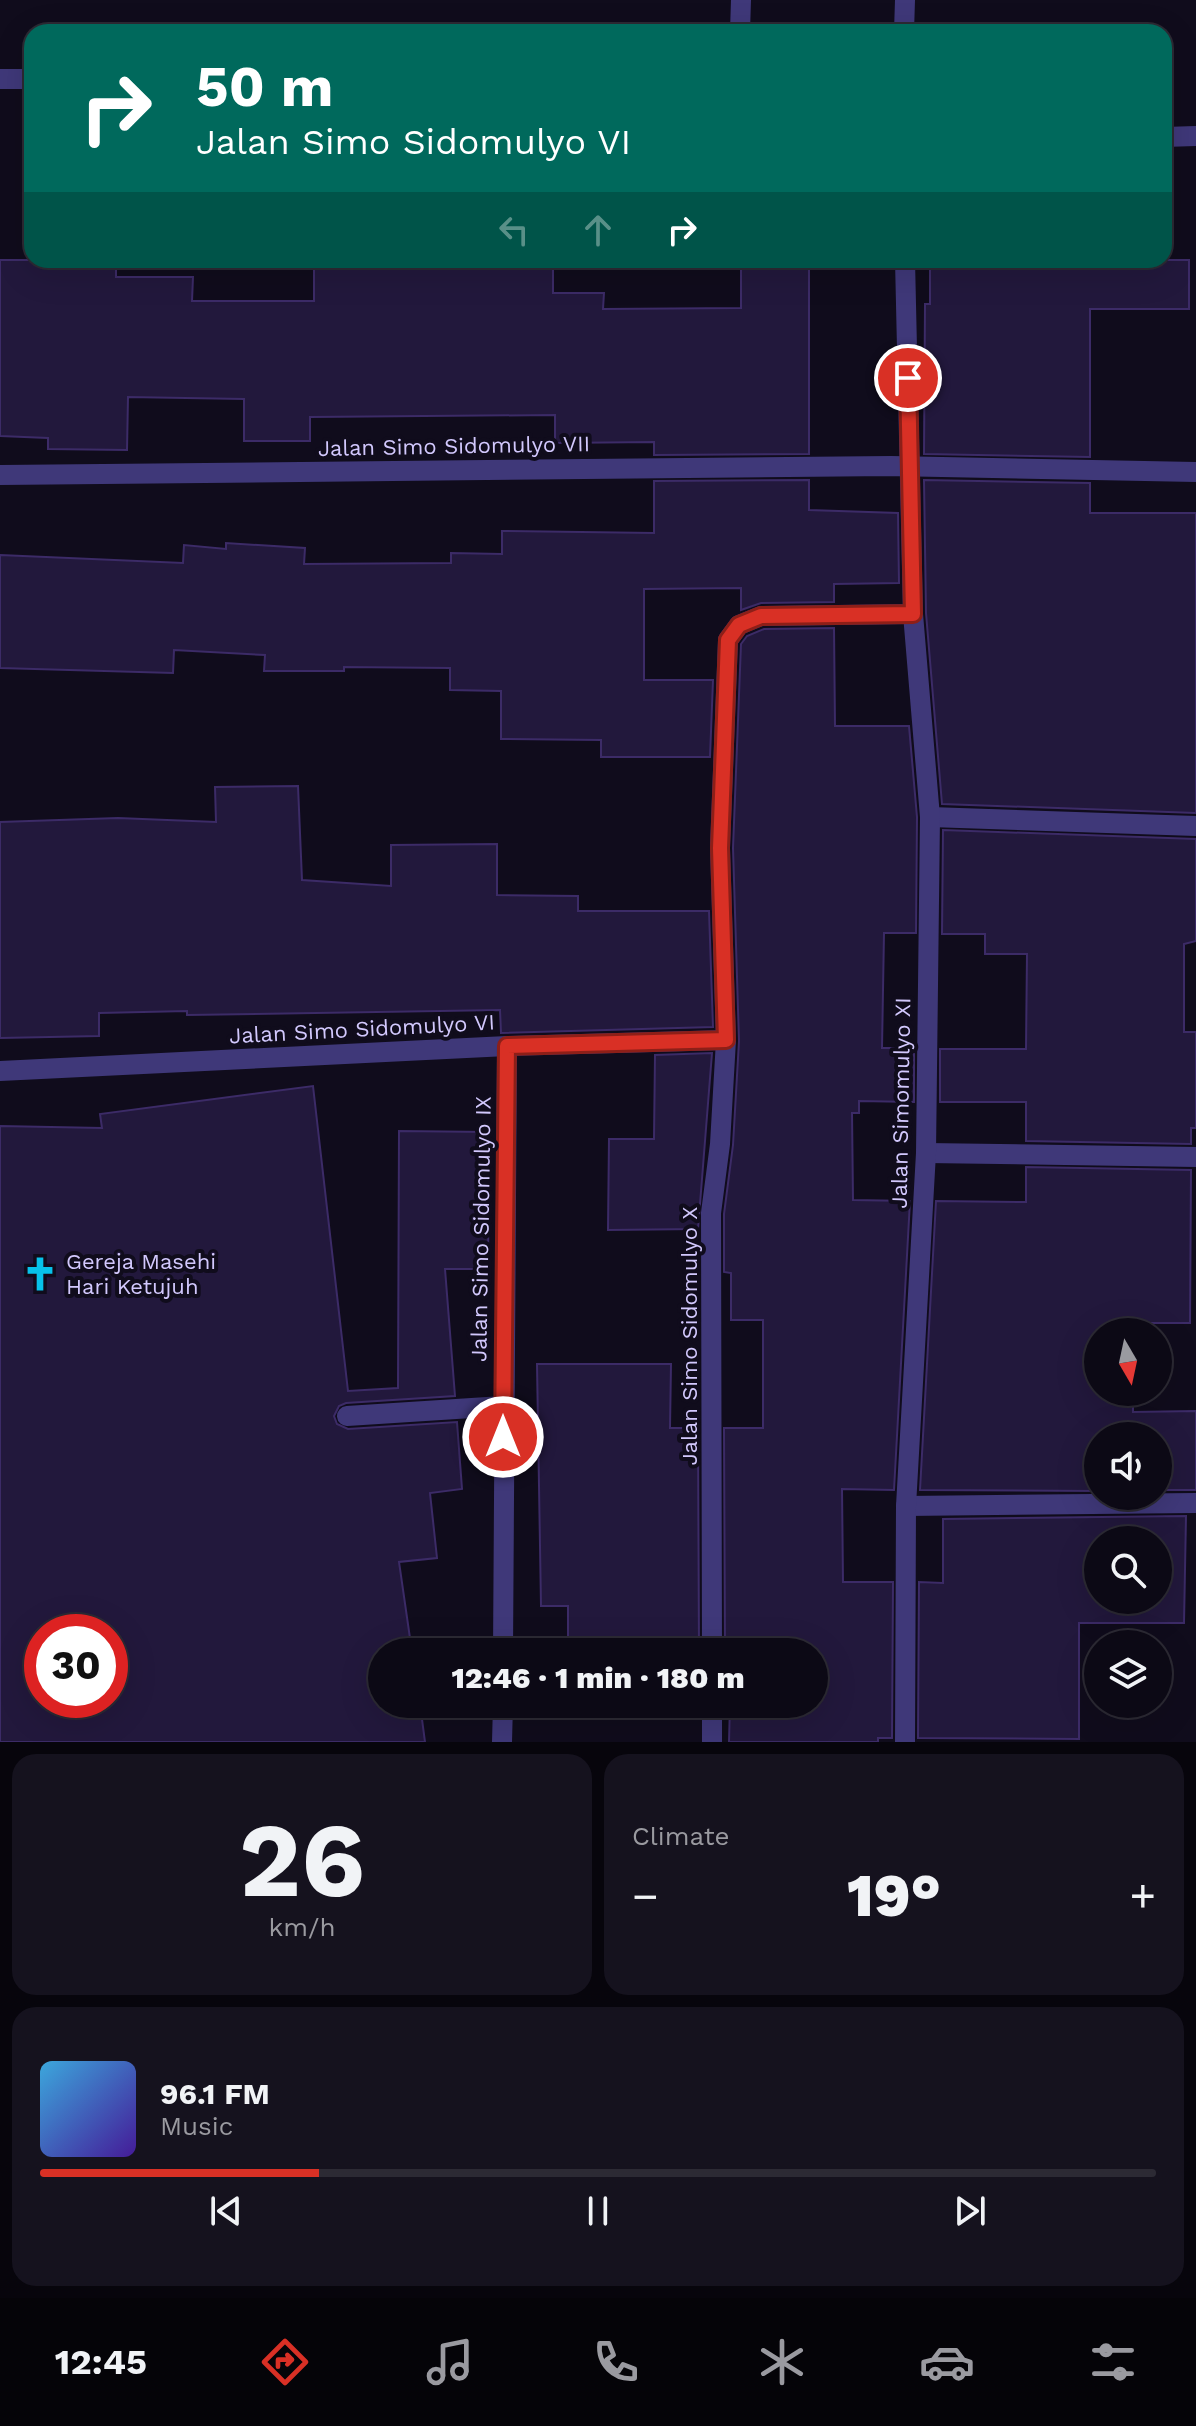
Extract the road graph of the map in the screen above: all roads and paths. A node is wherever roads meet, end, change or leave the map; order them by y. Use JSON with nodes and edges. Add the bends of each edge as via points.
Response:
{"nodes":[{"id":1,"x":741,"y":0,"type":"edge"},
{"id":2,"x":905,"y":0,"type":"edge"},
{"id":3,"x":740,"y":24,"type":"edge"},
{"id":4,"x":904,"y":24,"type":"edge"},
{"id":5,"x":0,"y":79,"type":"edge"},
{"id":6,"x":24,"y":79,"type":"edge"},
{"id":7,"x":1196,"y":136,"type":"edge"},
{"id":8,"x":1172,"y":137,"type":"edge"},
{"id":9,"x":905,"y":268,"type":"edge"},
{"id":10,"x":909,"y":466,"type":"junction"},
{"id":11,"x":1196,"y":472,"type":"edge"},
{"id":12,"x":0,"y":475,"type":"edge"},
{"id":13,"x":913,"y":614,"type":"junction"},
{"id":14,"x":930,"y":817,"type":"junction"},
{"id":15,"x":1196,"y":826,"type":"edge"},
{"id":16,"x":726,"y":1040,"type":"junction"},
{"id":17,"x":507,"y":1046,"type":"junction"},
{"id":18,"x":0,"y":1071,"type":"edge"},
{"id":19,"x":926,"y":1153,"type":"junction"},
{"id":20,"x":1196,"y":1157,"type":"edge"},
{"id":21,"x":503,"y":1406,"type":"junction"},
{"id":22,"x":347,"y":1416,"type":"dead end"},
{"id":23,"x":1196,"y":1503,"type":"edge"},
{"id":24,"x":906,"y":1506,"type":"junction"},
{"id":25,"x":503,"y":1638,"type":"edge"},
{"id":26,"x":712,"y":1638,"type":"edge"},
{"id":27,"x":503,"y":1718,"type":"edge"},
{"id":28,"x":712,"y":1718,"type":"edge"},
{"id":29,"x":502,"y":1742,"type":"edge"},
{"id":30,"x":712,"y":1742,"type":"edge"},
{"id":31,"x":905,"y":1742,"type":"edge"}],
"edges":[{"from":1,"to":3,"type":"street"},
{"from":2,"to":4,"type":"street"},
{"from":5,"to":6,"type":"street"},
{"from":7,"to":8,"type":"street"},
{"from":9,"to":10,"type":"street","name":"Jalan Simomulyo XI"},
{"from":10,"to":11,"type":"street","name":"Jalan Simo Sidomulyo VII"},
{"from":10,"to":12,"type":"street","name":"Jalan Simo Sidomulyo VII"},
{"from":10,"to":13,"type":"street","name":"Jalan Simomulyo XI"},
{"from":13,"to":14,"type":"street","name":"Jalan Simomulyo XI"},
{"from":13,"to":16,"type":"street","name":"Jalan Simo Sidomulyo X","via":[[761,616],[739,625],[728,640],[720,848]]},
{"from":14,"to":15,"type":"street"},
{"from":14,"to":19,"type":"street","name":"Jalan Simomulyo XI"},
{"from":16,"to":17,"type":"street","name":"Jalan Simo Sidomulyo VI"},
{"from":16,"to":26,"type":"street","name":"Jalan Simo Sidomulyo X","via":[[711,1213]]},
{"from":17,"to":18,"type":"street","name":"Jalan Simo Sidomulyo VI"},
{"from":17,"to":21,"type":"street","name":"Jalan Simo Sidomulyo IX"},
{"from":19,"to":20,"type":"street"},
{"from":19,"to":24,"type":"street","name":"Jalan Simomulyo XI"},
{"from":21,"to":22,"type":"street"},
{"from":21,"to":25,"type":"street","name":"Jalan Simo Sidomulyo IX"},
{"from":23,"to":24,"type":"street"},
{"from":24,"to":31,"type":"street","name":"Jalan Simomulyo XI"},
{"from":27,"to":29,"type":"street"},
{"from":28,"to":30,"type":"street"}]}
